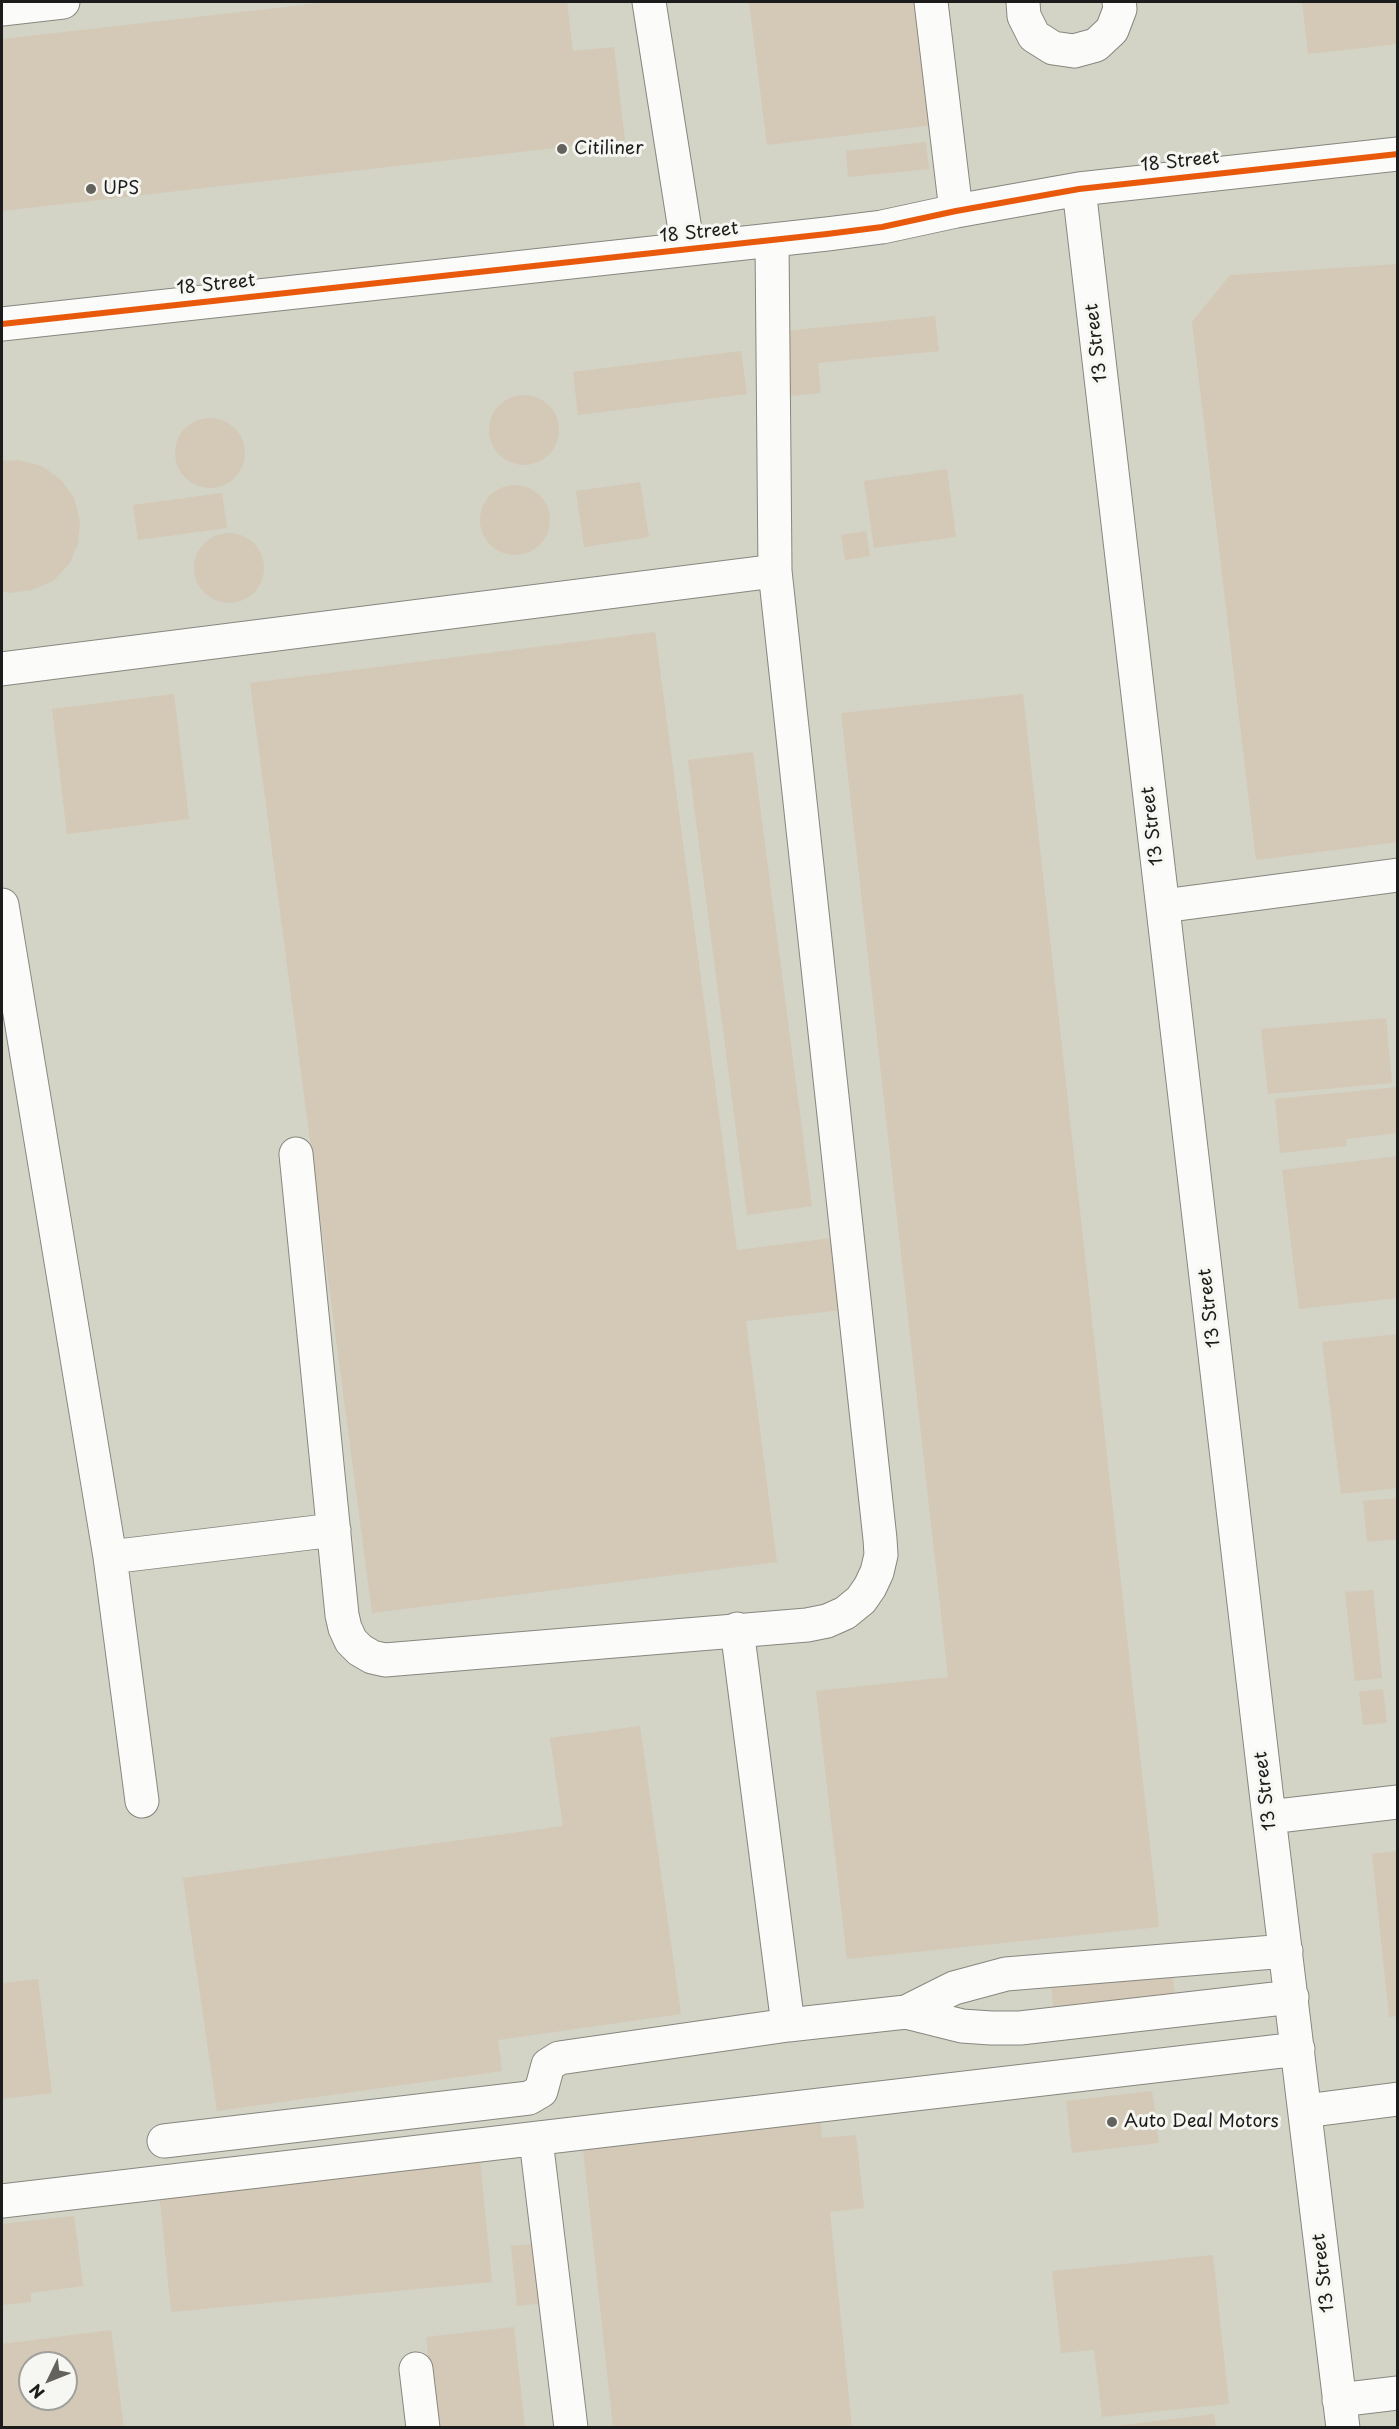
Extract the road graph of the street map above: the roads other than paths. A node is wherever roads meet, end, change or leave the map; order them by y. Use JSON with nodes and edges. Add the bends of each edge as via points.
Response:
{"nodes":[{"id":1,"x":63,"y":2,"type":"edge"},
{"id":2,"x":649,"y":2,"type":"edge"},
{"id":3,"x":931,"y":2,"type":"edge"},
{"id":4,"x":1023,"y":2,"type":"edge"},
{"id":5,"x":1119,"y":2,"type":"edge"},
{"id":6,"x":2,"y":9,"type":"edge"},
{"id":7,"x":1398,"y":154,"type":"edge"},
{"id":8,"x":1079,"y":189,"type":"junction"},
{"id":9,"x":956,"y":211,"type":"junction"},
{"id":10,"x":772,"y":241,"type":"junction"},
{"id":11,"x":688,"y":249,"type":"junction"},
{"id":12,"x":2,"y":324,"type":"edge"},
{"id":13,"x":775,"y":571,"type":"junction"},
{"id":14,"x":2,"y":669,"type":"edge"},
{"id":15,"x":1398,"y":875,"type":"edge"},
{"id":16,"x":2,"y":905,"type":"edge"},
{"id":17,"x":1163,"y":906,"type":"junction"},
{"id":18,"x":296,"y":1154,"type":"dead end"},
{"id":19,"x":334,"y":1530,"type":"junction"},
{"id":20,"x":110,"y":1557,"type":"junction"},
{"id":21,"x":737,"y":1629,"type":"junction"},
{"id":22,"x":142,"y":1801,"type":"dead end"},
{"id":23,"x":1398,"y":1802,"type":"edge"},
{"id":24,"x":1269,"y":1816,"type":"junction"},
{"id":25,"x":1286,"y":1951,"type":"junction"},
{"id":26,"x":1292,"y":1997,"type":"junction"},
{"id":27,"x":906,"y":2012,"type":"junction"},
{"id":28,"x":788,"y":2025,"type":"junction"},
{"id":29,"x":1298,"y":2049,"type":"junction"},
{"id":30,"x":1398,"y":2099,"type":"edge"},
{"id":31,"x":1305,"y":2111,"type":"junction"},
{"id":32,"x":536,"y":2140,"type":"junction"},
{"id":33,"x":164,"y":2141,"type":"dead end"},
{"id":34,"x":2,"y":2201,"type":"edge"},
{"id":35,"x":416,"y":2368,"type":"dead end"},
{"id":36,"x":1398,"y":2393,"type":"edge"},
{"id":37,"x":1341,"y":2414,"type":"edge"},
{"id":38,"x":423,"y":2427,"type":"edge"},
{"id":39,"x":571,"y":2427,"type":"edge"}],
"edges":[{"from":1,"to":6,"type":"street"},
{"from":2,"to":11,"type":"street"},
{"from":3,"to":9,"type":"street"},
{"from":4,"to":5,"type":"street","via":[[1023,16],[1034,36],[1053,48],[1074,51],[1096,45],[1112,30]]},
{"from":7,"to":8,"type":"street","name":"18 Street"},
{"from":8,"to":9,"type":"street","name":"18 Street"},
{"from":8,"to":17,"type":"street","name":"13 Street"},
{"from":9,"to":10,"type":"street","name":"18 Street","via":[[882,227]]},
{"from":10,"to":11,"type":"street","name":"18 Street"},
{"from":10,"to":13,"type":"street"},
{"from":11,"to":12,"type":"street","name":"18 Street"},
{"from":13,"to":14,"type":"street"},
{"from":13,"to":21,"type":"street","via":[[880,1556],[870,1587],[845,1613],[807,1624]]},
{"from":15,"to":17,"type":"street"},
{"from":16,"to":20,"type":"street"},
{"from":17,"to":24,"type":"street","name":"13 Street"},
{"from":18,"to":19,"type":"street"},
{"from":19,"to":20,"type":"street"},
{"from":19,"to":21,"type":"street","via":[[345,1628],[351,1641],[372,1657],[385,1660]]},
{"from":20,"to":22,"type":"street"},
{"from":21,"to":28,"type":"street"},
{"from":23,"to":24,"type":"street"},
{"from":24,"to":25,"type":"street","name":"13 Street"},
{"from":25,"to":26,"type":"street","name":"13 Street"},
{"from":25,"to":27,"type":"street","via":[[1006,1974],[954,1988]]},
{"from":26,"to":27,"type":"street","via":[[1020,2028],[962,2026]]},
{"from":26,"to":29,"type":"street","name":"13 Street"},
{"from":27,"to":28,"type":"street"},
{"from":28,"to":33,"type":"street","via":[[559,2058],[548,2065],[541,2091],[529,2098]]},
{"from":29,"to":31,"type":"street","name":"13 Street"},
{"from":29,"to":32,"type":"street"},
{"from":30,"to":31,"type":"street"},
{"from":31,"to":37,"type":"street","name":"13 Street"},
{"from":32,"to":34,"type":"street"},
{"from":32,"to":39,"type":"street"},
{"from":35,"to":38,"type":"street"},
{"from":36,"to":37,"type":"street"}]}
